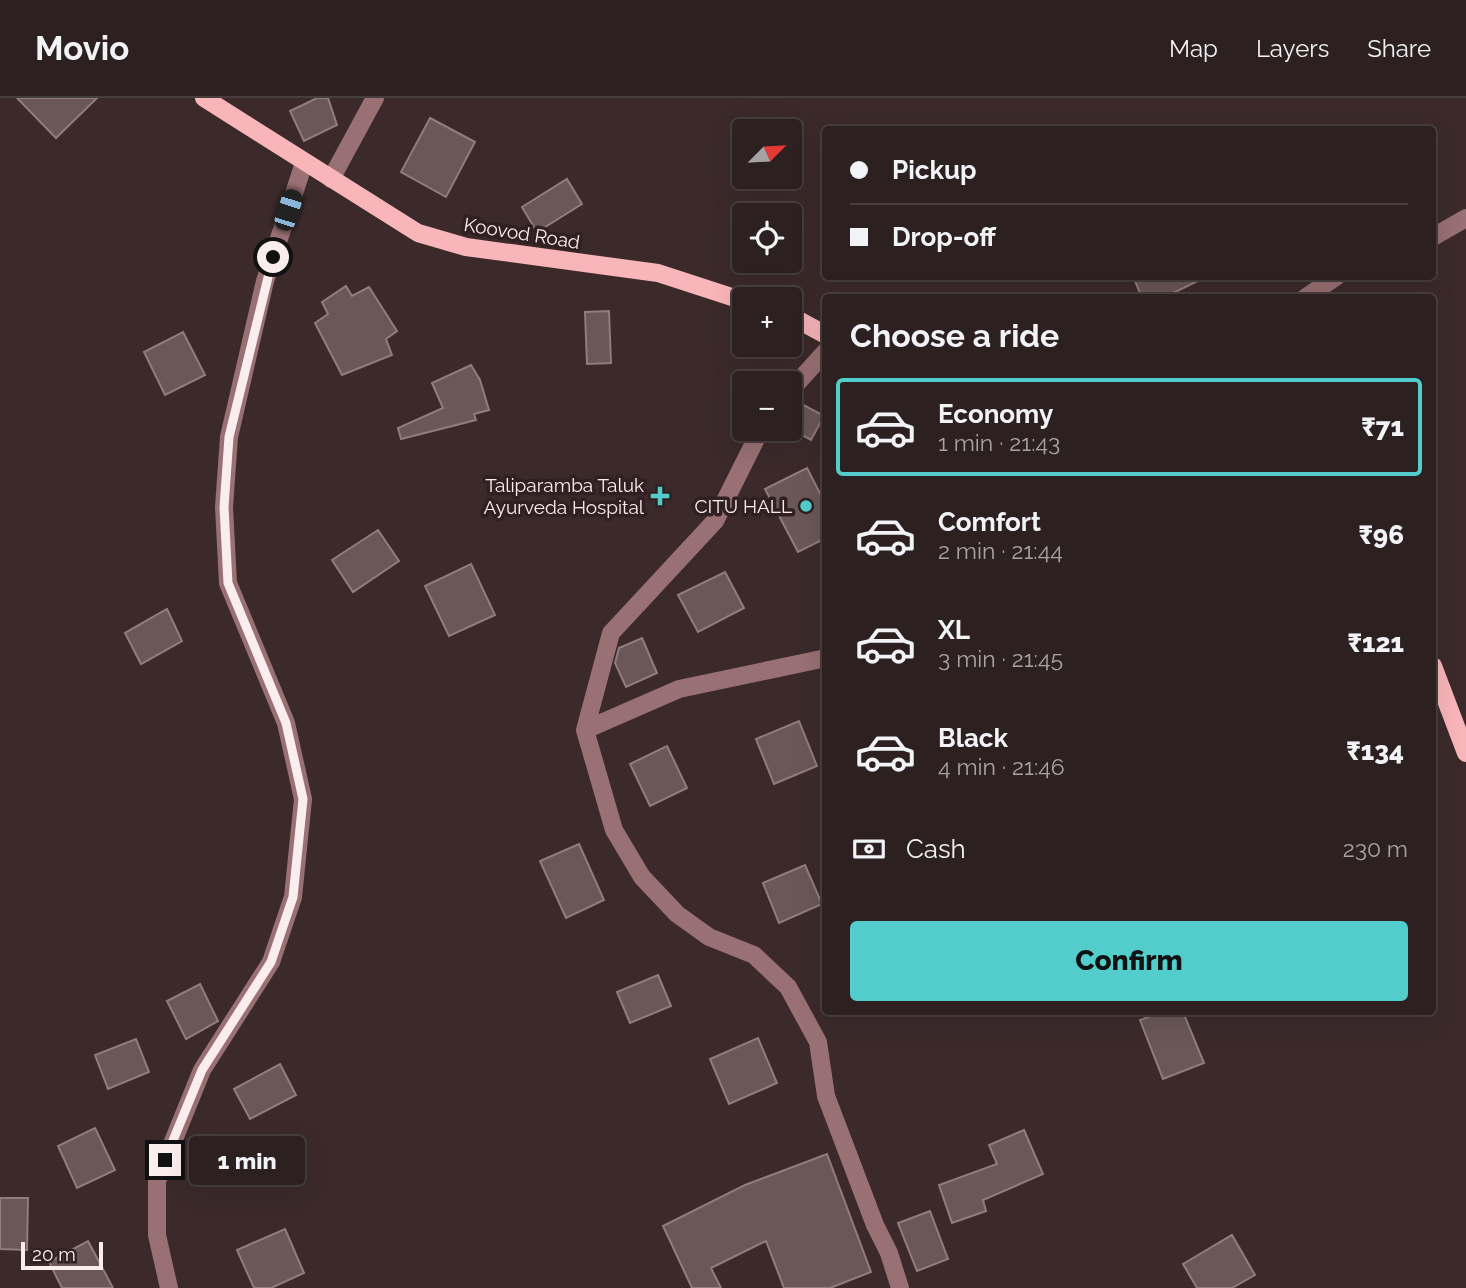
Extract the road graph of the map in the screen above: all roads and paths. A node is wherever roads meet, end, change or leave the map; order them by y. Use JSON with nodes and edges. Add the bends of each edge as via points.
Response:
{"nodes":[{"id":1,"x":204,"y":98,"type":"edge"},
{"id":2,"x":375,"y":98,"type":"edge"},
{"id":3,"x":304,"y":163,"type":"junction"},
{"id":4,"x":331,"y":179,"type":"junction"},
{"id":5,"x":1466,"y":219,"type":"edge"},
{"id":6,"x":1436,"y":235,"type":"edge"},
{"id":7,"x":1331,"y":280,"type":"edge"},
{"id":8,"x":1311,"y":294,"type":"edge"},
{"id":9,"x":732,"y":296,"type":"edge"},
{"id":10,"x":802,"y":322,"type":"edge"},
{"id":11,"x":822,"y":333,"type":"edge"},
{"id":12,"x":822,"y":355,"type":"edge"},
{"id":13,"x":802,"y":378,"type":"edge"},
{"id":14,"x":755,"y":441,"type":"edge"},
{"id":15,"x":822,"y":659,"type":"edge"},
{"id":16,"x":1436,"y":674,"type":"edge"},
{"id":17,"x":585,"y":730,"type":"junction"},
{"id":18,"x":1466,"y":753,"type":"edge"},
{"id":19,"x":169,"y":1288,"type":"edge"},
{"id":20,"x":900,"y":1288,"type":"edge"}],
"edges":[{"from":1,"to":3,"type":"main road","name":"Koovod Road"},
{"from":2,"to":4,"type":"street"},
{"from":3,"to":4,"type":"main road","name":"Koovod Road"},
{"from":3,"to":19,"type":"street","via":[[265,281],[229,437],[224,507],[228,583],[286,723],[303,799],[293,897],[271,962],[202,1070],[157,1181],[156,1235]]},
{"from":4,"to":9,"type":"main road","name":"Koovod Road","via":[[418,233],[466,247],[659,273]]},
{"from":5,"to":6,"type":"street"},
{"from":7,"to":8,"type":"street"},
{"from":10,"to":11,"type":"main road"},
{"from":12,"to":13,"type":"street"},
{"from":14,"to":17,"type":"street","via":[[715,521],[611,633]]},
{"from":15,"to":17,"type":"street","via":[[679,689]]},
{"from":16,"to":18,"type":"main road"},
{"from":17,"to":20,"type":"street","via":[[614,830],[642,877],[677,914],[709,937],[754,955],[788,987],[818,1042],[826,1096]]}]}
